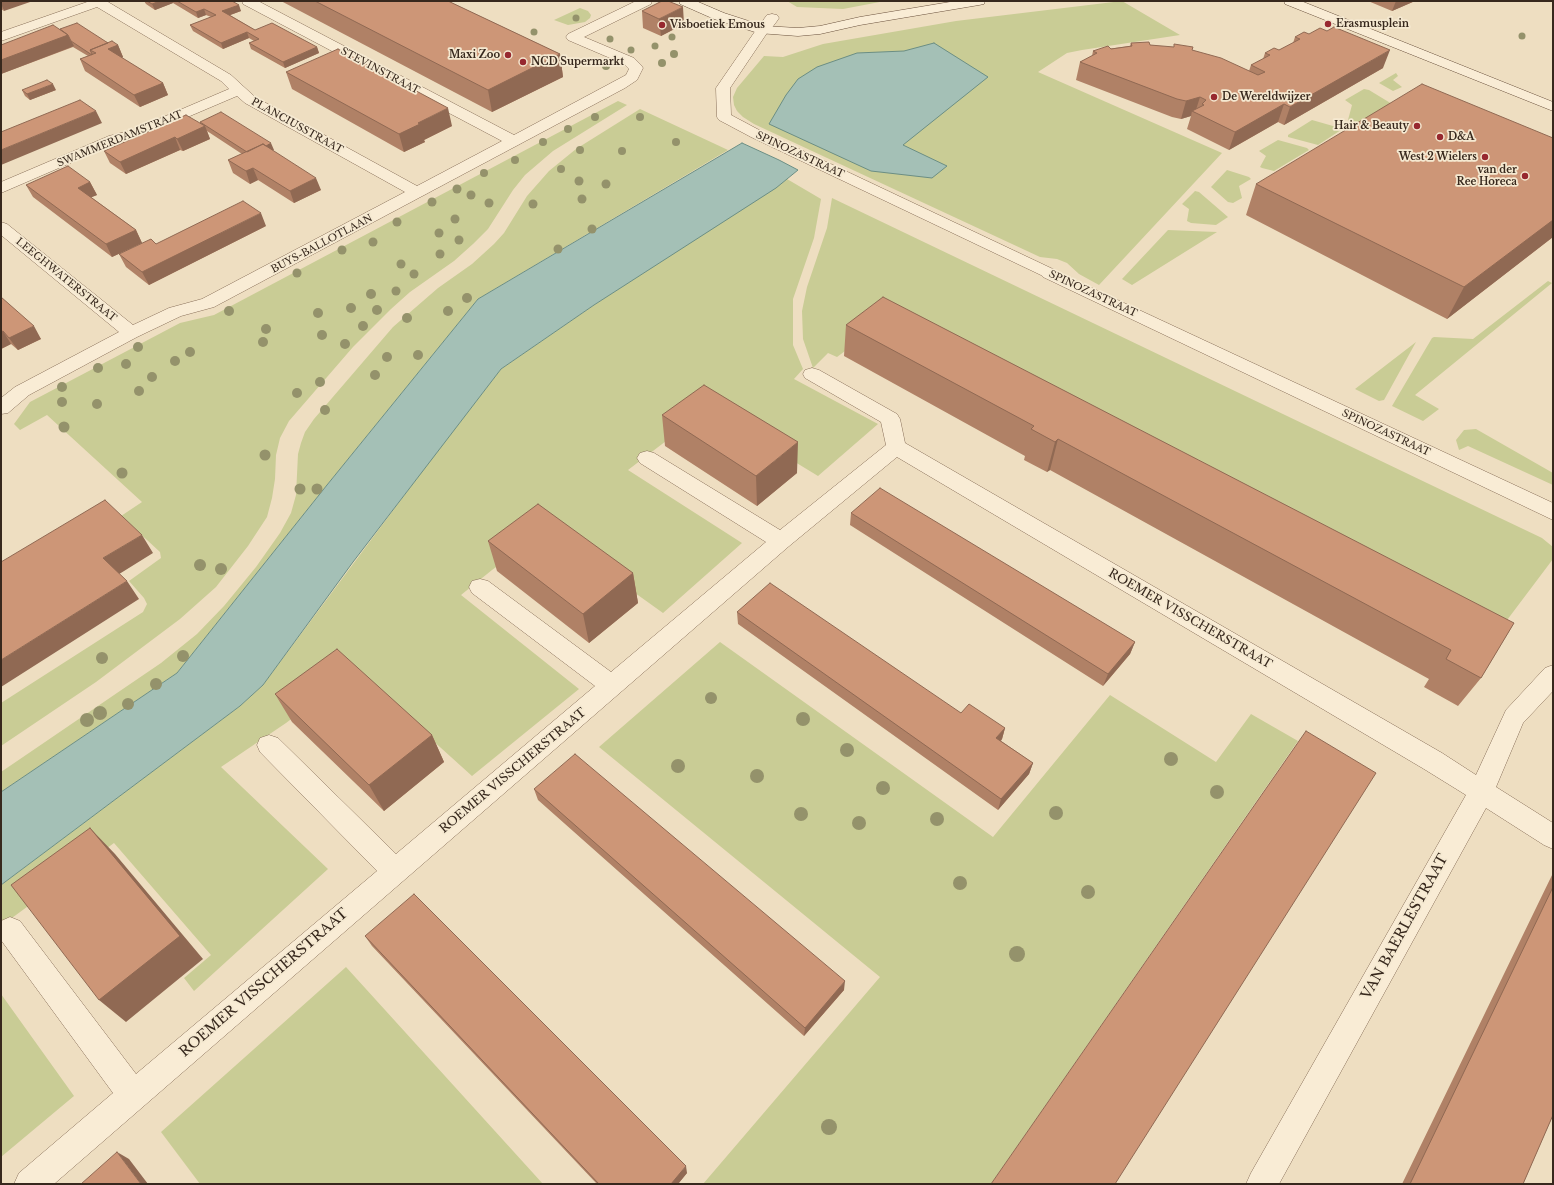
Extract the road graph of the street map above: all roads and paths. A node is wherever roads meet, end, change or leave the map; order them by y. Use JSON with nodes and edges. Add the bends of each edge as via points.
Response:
{"nodes":[{"id":1,"x":98,"y":1,"type":"edge"},
{"id":2,"x":248,"y":1,"type":"edge"},
{"id":3,"x":646,"y":1,"type":"edge"},
{"id":4,"x":685,"y":1,"type":"edge"},
{"id":5,"x":979,"y":1,"type":"edge"},
{"id":6,"x":1290,"y":1,"type":"edge"},
{"id":7,"x":758,"y":14,"type":"dead end"},
{"id":8,"x":772,"y":18,"type":"junction"},
{"id":9,"x":860,"y":21,"type":"junction"},
{"id":10,"x":763,"y":30,"type":"junction"},
{"id":11,"x":1,"y":37,"type":"edge"},
{"id":12,"x":238,"y":90,"type":"junction"},
{"id":13,"x":1553,"y":107,"type":"edge"},
{"id":14,"x":513,"y":141,"type":"junction"},
{"id":15,"x":1,"y":188,"type":"edge"},
{"id":16,"x":418,"y":193,"type":"junction"},
{"id":17,"x":1,"y":227,"type":"edge"},
{"id":18,"x":1049,"y":273,"type":"joint"},
{"id":19,"x":131,"y":333,"type":"junction"},
{"id":20,"x":812,"y":374,"type":"dead end"},
{"id":21,"x":1,"y":408,"type":"edge"},
{"id":22,"x":896,"y":447,"type":"junction"},
{"id":23,"x":647,"y":458,"type":"dead end"},
{"id":24,"x":1553,"y":512,"type":"edge"},
{"id":25,"x":781,"y":541,"type":"junction"},
{"id":26,"x":480,"y":587,"type":"dead end"},
{"id":27,"x":1553,"y":675,"type":"edge"},
{"id":28,"x":612,"y":686,"type":"junction"},
{"id":29,"x":269,"y":744,"type":"dead end"},
{"id":30,"x":1482,"y":791,"type":"junction"},
{"id":31,"x":1553,"y":837,"type":"edge"},
{"id":32,"x":395,"y":871,"type":"junction"},
{"id":33,"x":10,"y":930,"type":"edge"},
{"id":34,"x":133,"y":1095,"type":"junction"},
{"id":35,"x":30,"y":1184,"type":"edge"},
{"id":36,"x":1262,"y":1184,"type":"edge"}],
"edges":[{"from":1,"to":11,"type":"street"},
{"from":1,"to":12,"type":"street","name":"PLANCIUSSTRAAT","via":[[226,78]]},
{"from":2,"to":14,"type":"street","name":"STEVINSTRAAT"},
{"from":3,"to":14,"type":"street","name":"BUYS-BALLOTLAAN","via":[[573,37],[629,61],[636,68],[632,77]]},
{"from":4,"to":10,"type":"street","via":[[719,16]]},
{"from":5,"to":9,"type":"street"},
{"from":6,"to":13,"type":"street"},
{"from":7,"to":8,"type":"street"},
{"from":8,"to":9,"type":"street"},
{"from":8,"to":10,"type":"street"},
{"from":9,"to":10,"type":"street","via":[[806,32]]},
{"from":10,"to":18,"type":"lane","name":"SPINOZASTRAAT","via":[[723,88],[724,117]]},
{"from":12,"to":15,"type":"street","name":"SWAMMERDAMSTRAAT","via":[[138,133],[114,139]]},
{"from":12,"to":16,"type":"street","name":"PLANCIUSSTRAAT","via":[[250,100]]},
{"from":14,"to":16,"type":"street","name":"BUYS-BALLOTLAAN"},
{"from":16,"to":19,"type":"street","name":"BUYS-BALLOTLAAN","via":[[208,303],[175,312]]},
{"from":17,"to":19,"type":"street","name":"LEEGHWATERSTRAAT"},
{"from":18,"to":24,"type":"street","name":"SPINOZASTRAAT"},
{"from":19,"to":21,"type":"street","name":"BUYS-BALLOTLAAN","via":[[22,391]]},
{"from":20,"to":22,"type":"street","via":[[890,420]]},
{"from":22,"to":25,"type":"street","name":"ROEMER VISSCHERSTRAAT"},
{"from":22,"to":30,"type":"street","name":"ROEMER VISSCHERSTRAAT"},
{"from":23,"to":25,"type":"street"},
{"from":25,"to":28,"type":"street","name":"ROEMER VISSCHERSTRAAT"},
{"from":26,"to":28,"type":"street"},
{"from":27,"to":30,"type":"street","name":"VAN BAERLESTRAAT","via":[[1514,717]]},
{"from":28,"to":32,"type":"street","name":"ROEMER VISSCHERSTRAAT"},
{"from":29,"to":32,"type":"street"},
{"from":30,"to":31,"type":"street","name":"ROEMER VISSCHERSTRAAT"},
{"from":30,"to":36,"type":"street","name":"VAN BAERLESTRAAT"},
{"from":32,"to":34,"type":"street","name":"ROEMER VISSCHERSTRAAT"},
{"from":33,"to":34,"type":"street"},
{"from":34,"to":35,"type":"street","name":"ROEMER VISSCHERSTRAAT"}]}
